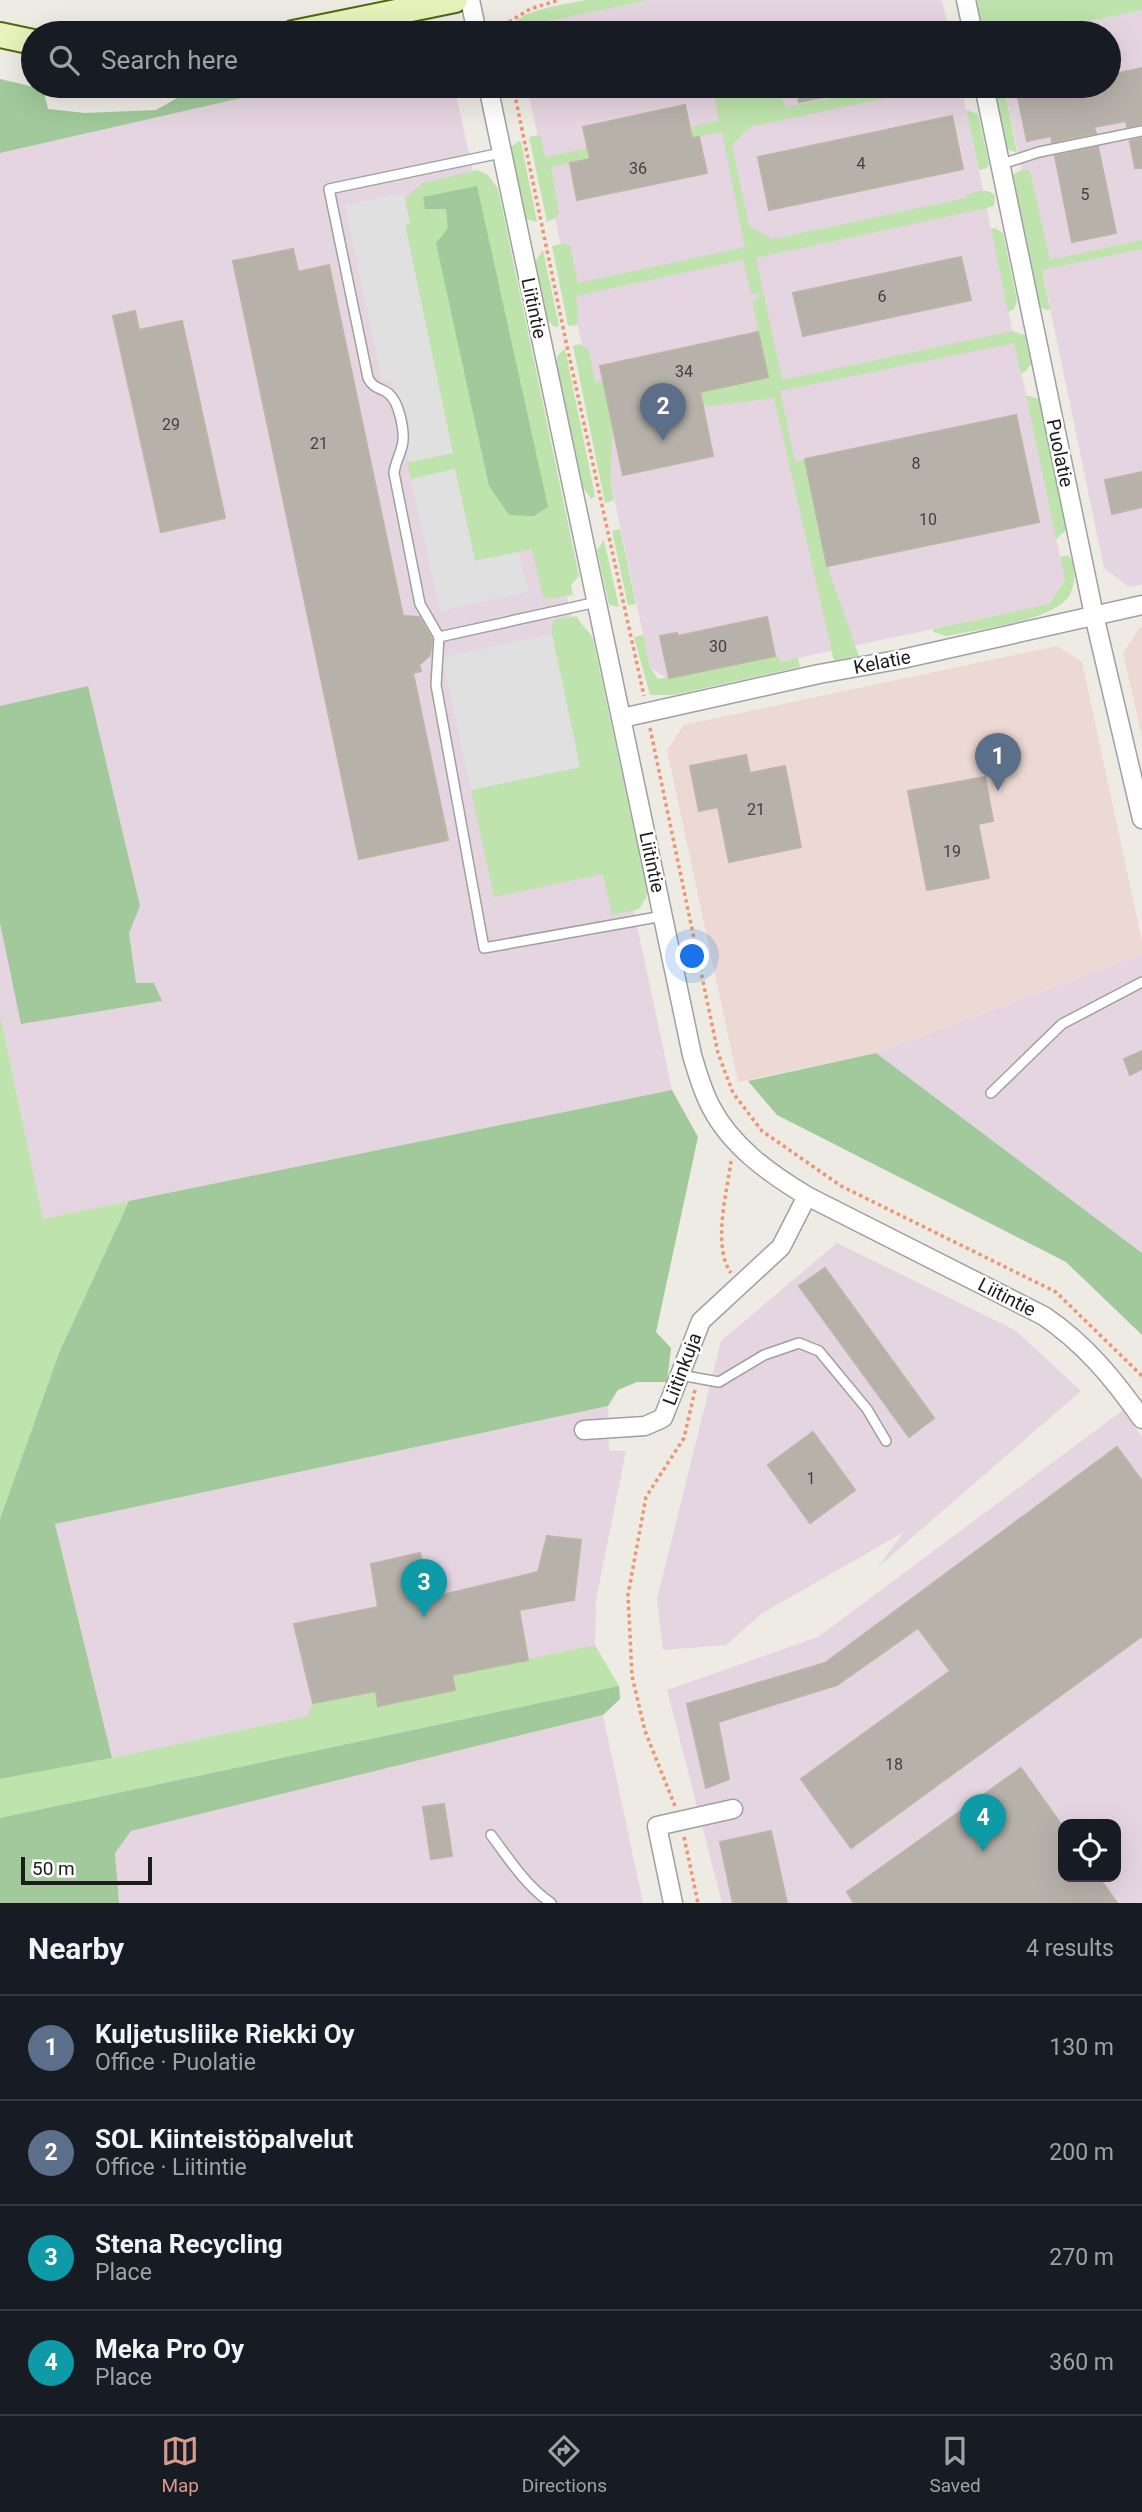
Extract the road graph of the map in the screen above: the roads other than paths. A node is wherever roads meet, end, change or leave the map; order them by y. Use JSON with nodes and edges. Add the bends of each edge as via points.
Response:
{"nodes":[{"id":1,"x":455,"y":0,"type":"edge"},
{"id":2,"x":470,"y":0,"type":"edge"},
{"id":3,"x":966,"y":0,"type":"edge"},
{"id":4,"x":352,"y":21,"type":"edge"},
{"id":5,"x":474,"y":21,"type":"edge"},
{"id":6,"x":970,"y":21,"type":"edge"},
{"id":7,"x":0,"y":35,"type":"edge"},
{"id":8,"x":21,"y":39,"type":"edge"},
{"id":9,"x":490,"y":98,"type":"edge"},
{"id":10,"x":987,"y":98,"type":"edge"},
{"id":11,"x":1142,"y":131,"type":"edge"},
{"id":12,"x":501,"y":153,"type":"junction"},
{"id":13,"x":1002,"y":164,"type":"junction"},
{"id":14,"x":597,"y":602,"type":"junction"},
{"id":15,"x":1142,"y":605,"type":"edge"},
{"id":16,"x":1094,"y":615,"type":"junction"},
{"id":17,"x":439,"y":637,"type":"junction"},
{"id":18,"x":622,"y":718,"type":"junction"},
{"id":19,"x":1142,"y":818,"type":"edge"},
{"id":20,"x":663,"y":916,"type":"junction"},
{"id":21,"x":1142,"y":982,"type":"edge"},
{"id":22,"x":991,"y":1093,"type":"dead end"},
{"id":23,"x":807,"y":1196,"type":"junction"},
{"id":24,"x":689,"y":1378,"type":"junction"},
{"id":25,"x":1142,"y":1419,"type":"edge"},
{"id":26,"x":584,"y":1430,"type":"dead end"},
{"id":27,"x":886,"y":1441,"type":"dead end"},
{"id":28,"x":733,"y":1808,"type":"dead end"},
{"id":29,"x":491,"y":1835,"type":"dead end"},
{"id":30,"x":551,"y":1903,"type":"edge"},
{"id":31,"x":673,"y":1903,"type":"edge"}],
"edges":[{"from":1,"to":4,"type":"street"},
{"from":2,"to":5,"type":"street"},
{"from":3,"to":6,"type":"street"},
{"from":7,"to":8,"type":"street"},
{"from":9,"to":12,"type":"street","name":"Liitintie"},
{"from":10,"to":13,"type":"street","name":"Puolatie"},
{"from":11,"to":13,"type":"lane"},
{"from":12,"to":14,"type":"street","name":"Liitintie"},
{"from":12,"to":17,"type":"lane","via":[[329,189],[368,378],[373,387],[389,393],[396,402],[403,443],[394,473],[420,604]]},
{"from":13,"to":16,"type":"street","name":"Puolatie"},
{"from":14,"to":17,"type":"lane"},
{"from":14,"to":18,"type":"street","name":"Liitintie"},
{"from":15,"to":16,"type":"street","name":"Kelatie"},
{"from":16,"to":18,"type":"street","name":"Kelatie"},
{"from":16,"to":19,"type":"street","name":"Puolatie"},
{"from":17,"to":20,"type":"lane","via":[[436,685],[484,948]]},
{"from":18,"to":20,"type":"street","name":"Liitintie"},
{"from":20,"to":23,"type":"street","name":"Liitintie","via":[[692,1055],[711,1107],[743,1149]]},
{"from":21,"to":22,"type":"lane","via":[[1062,1024]]},
{"from":23,"to":24,"type":"street","name":"Liitinkuja","via":[[781,1247],[701,1321]]},
{"from":23,"to":25,"type":"street","name":"Liitintie","via":[[1044,1316],[1072,1335]]},
{"from":24,"to":26,"type":"street","name":"Liitinkuja","via":[[663,1418],[645,1426]]},
{"from":24,"to":27,"type":"lane","via":[[719,1382],[764,1355],[799,1343],[819,1351],[867,1409]]},
{"from":28,"to":31,"type":"street","via":[[657,1826]]},
{"from":29,"to":30,"type":"lane","via":[[516,1869]]}]}
